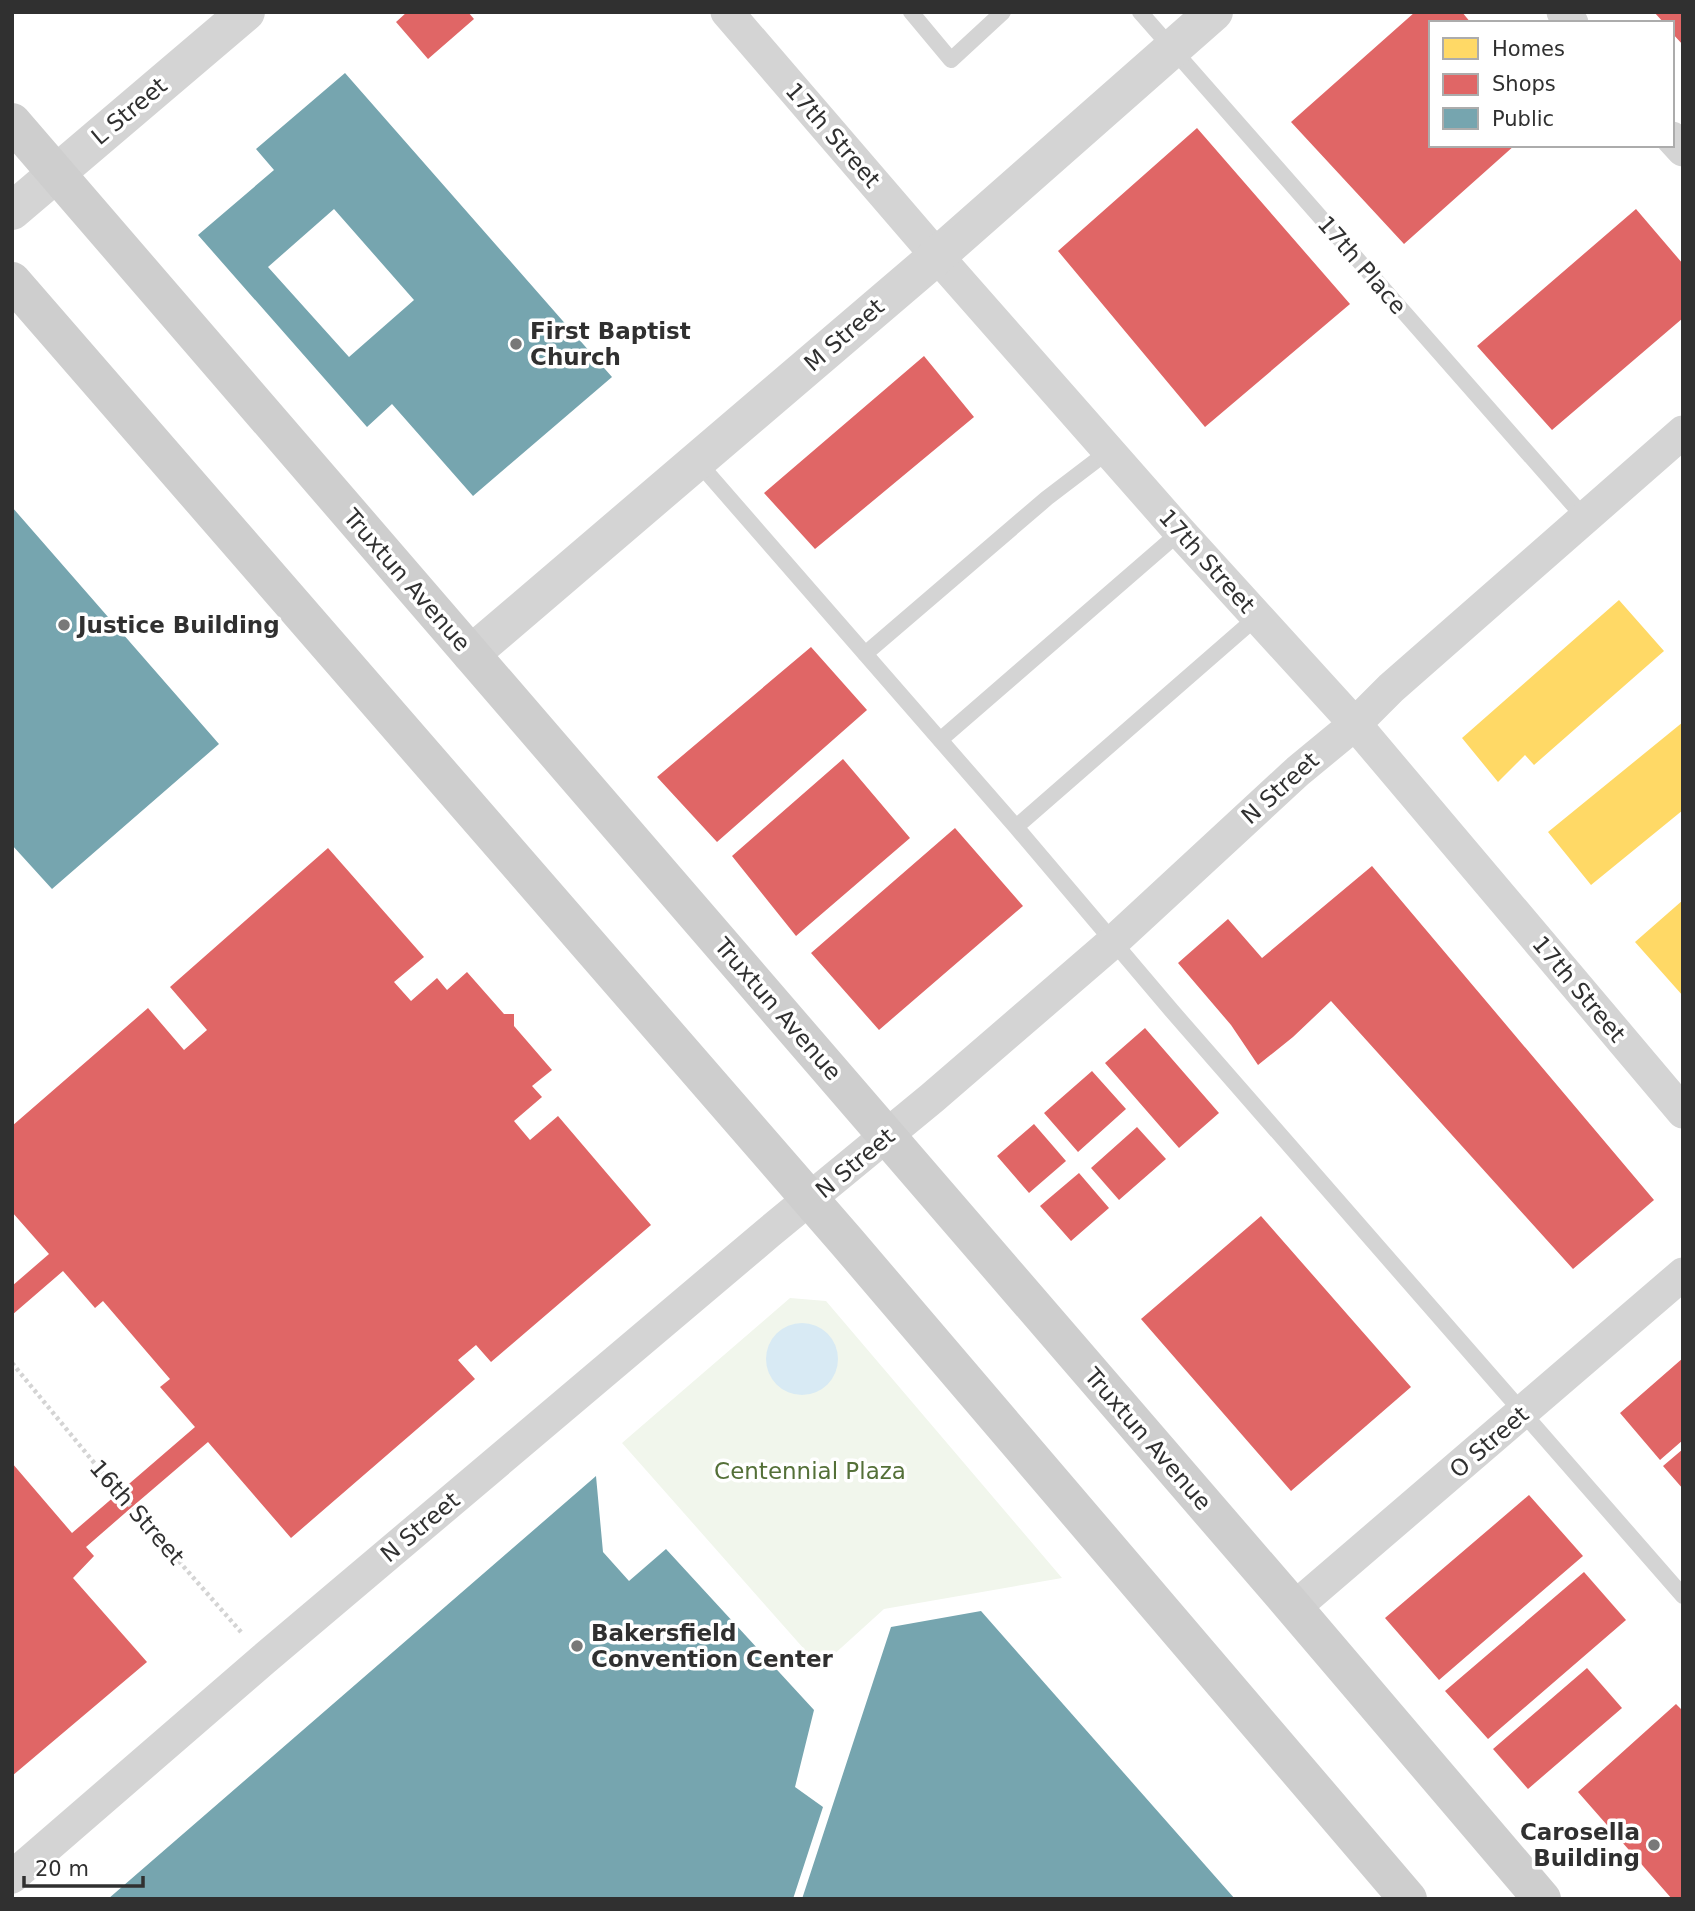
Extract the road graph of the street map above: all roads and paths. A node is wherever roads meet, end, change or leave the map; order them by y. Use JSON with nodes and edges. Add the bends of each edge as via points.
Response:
{"nodes":[{"id":1,"x":246,"y":12,"type":"edge"},
{"id":2,"x":727,"y":12,"type":"edge"},
{"id":3,"x":911,"y":12,"type":"edge"},
{"id":4,"x":1003,"y":12,"type":"edge"},
{"id":5,"x":1140,"y":12,"type":"edge"},
{"id":6,"x":1214,"y":12,"type":"edge"},
{"id":7,"x":1171,"y":48,"type":"junction"},
{"id":8,"x":12,"y":122,"type":"edge"},
{"id":9,"x":56,"y":172,"type":"junction"},
{"id":10,"x":12,"y":211,"type":"edge"},
{"id":11,"x":937,"y":256,"type":"junction"},
{"id":12,"x":12,"y":281,"type":"edge"},
{"id":13,"x":1683,"y":432,"type":"edge"},
{"id":14,"x":1110,"y":450,"type":"junction"},
{"id":15,"x":697,"y":461,"type":"junction"},
{"id":16,"x":1584,"y":517,"type":"junction"},
{"id":17,"x":1180,"y":533,"type":"junction"},
{"id":18,"x":1257,"y":617,"type":"junction"},
{"id":19,"x":471,"y":654,"type":"junction"},
{"id":20,"x":865,"y":654,"type":"junction"},
{"id":21,"x":1355,"y":724,"type":"junction"},
{"id":22,"x":940,"y":740,"type":"junction"},
{"id":23,"x":1016,"y":827,"type":"junction"},
{"id":24,"x":1114,"y":940,"type":"junction"},
{"id":25,"x":1683,"y":1112,"type":"edge"},
{"id":26,"x":887,"y":1136,"type":"junction"},
{"id":27,"x":810,"y":1200,"type":"junction"},
{"id":28,"x":1683,"y":1274,"type":"edge"},
{"id":29,"x":12,"y":1363,"type":"edge"},
{"id":30,"x":1523,"y":1412,"type":"junction"},
{"id":31,"x":1683,"y":1596,"type":"edge"},
{"id":32,"x":1294,"y":1608,"type":"junction"},
{"id":33,"x":264,"y":1659,"type":"junction"},
{"id":34,"x":12,"y":1877,"type":"edge"},
{"id":35,"x":1408,"y":1899,"type":"edge"},
{"id":36,"x":1542,"y":1899,"type":"edge"}],
"edges":[{"from":1,"to":9,"type":"street","name":"L Street"},
{"from":2,"to":11,"type":"street","name":"17th Street"},
{"from":3,"to":4,"type":"lane","via":[[951,60]]},
{"from":5,"to":7,"type":"lane","name":"17th Place"},
{"from":6,"to":7,"type":"street","name":"M Street"},
{"from":7,"to":11,"type":"street","name":"M Street"},
{"from":7,"to":16,"type":"lane","name":"17th Place"},
{"from":8,"to":9,"type":"main road","name":"Truxtun Avenue"},
{"from":9,"to":10,"type":"street","name":"L Street"},
{"from":9,"to":19,"type":"main road","name":"Truxtun Avenue"},
{"from":11,"to":14,"type":"street","name":"17th Street"},
{"from":11,"to":15,"type":"street","name":"M Street"},
{"from":12,"to":27,"type":"main road"},
{"from":13,"to":16,"type":"street","name":"N Street"},
{"from":14,"to":17,"type":"street","name":"17th Street"},
{"from":14,"to":20,"type":"lane"},
{"from":15,"to":19,"type":"street","name":"M Street"},
{"from":15,"to":20,"type":"lane"},
{"from":16,"to":21,"type":"street","name":"N Street"},
{"from":17,"to":18,"type":"street","name":"17th Street"},
{"from":17,"to":22,"type":"lane"},
{"from":18,"to":21,"type":"street","name":"17th Street"},
{"from":18,"to":23,"type":"lane"},
{"from":19,"to":26,"type":"main road","name":"Truxtun Avenue"},
{"from":20,"to":22,"type":"lane"},
{"from":21,"to":24,"type":"street","name":"N Street"},
{"from":21,"to":25,"type":"street","name":"17th Street"},
{"from":22,"to":23,"type":"lane"},
{"from":23,"to":24,"type":"lane"},
{"from":24,"to":26,"type":"street","name":"N Street"},
{"from":24,"to":30,"type":"lane"},
{"from":26,"to":27,"type":"street","name":"N Street"},
{"from":26,"to":32,"type":"main road","name":"Truxtun Avenue"},
{"from":27,"to":33,"type":"street","name":"N Street"},
{"from":27,"to":35,"type":"main road"},
{"from":28,"to":30,"type":"street","name":"O Street"},
{"from":29,"to":33,"type":"path","name":"16th Street"},
{"from":30,"to":31,"type":"lane"},
{"from":30,"to":32,"type":"street","name":"O Street"},
{"from":32,"to":36,"type":"main road","name":"Truxtun Avenue"},
{"from":33,"to":34,"type":"street","name":"N Street"}]}
